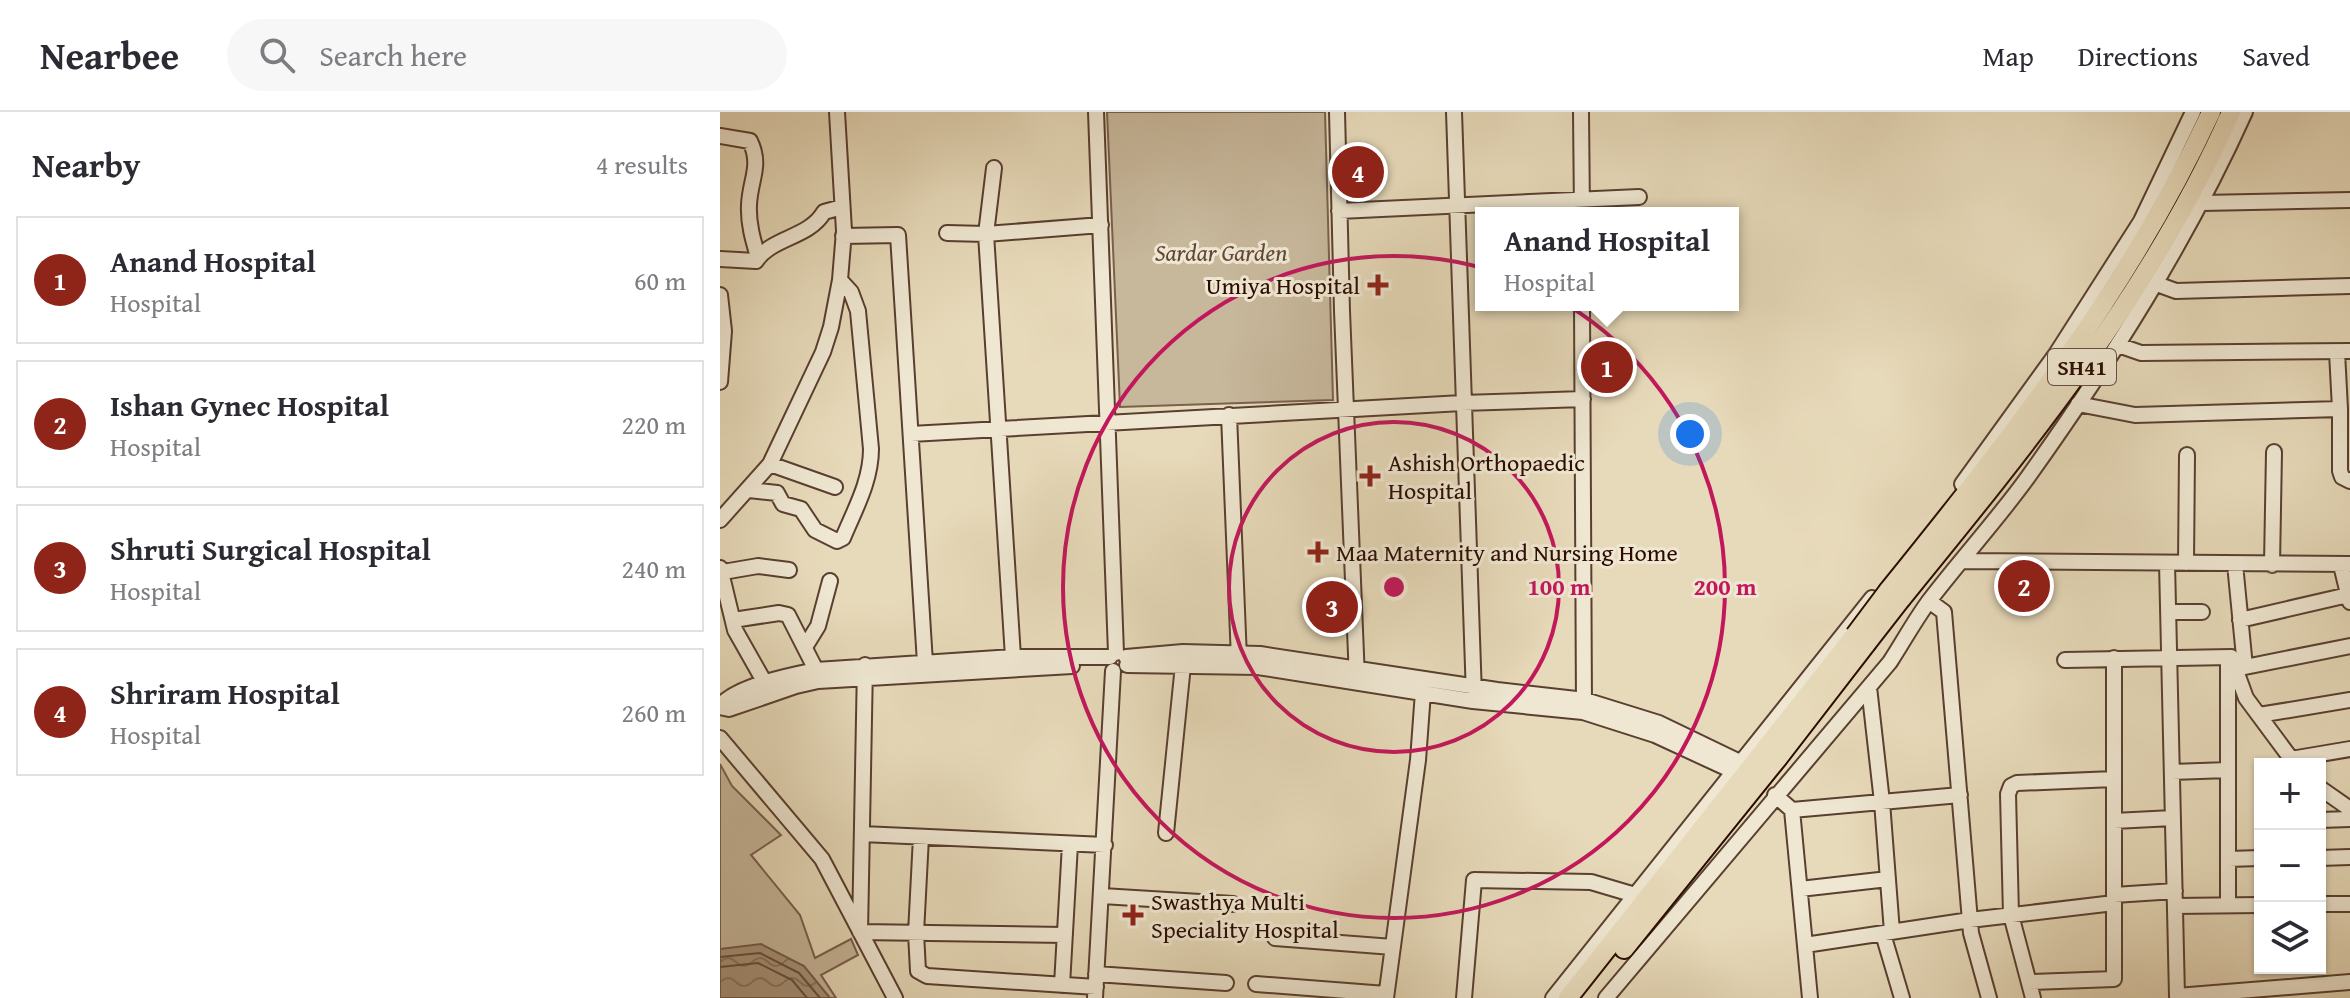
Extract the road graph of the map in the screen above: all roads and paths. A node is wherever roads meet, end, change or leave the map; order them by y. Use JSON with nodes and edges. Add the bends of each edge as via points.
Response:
{"nodes":[{"id":1,"x":837,"y":112,"type":"edge"},
{"id":2,"x":1096,"y":112,"type":"edge"},
{"id":3,"x":1337,"y":112,"type":"edge"},
{"id":4,"x":1454,"y":112,"type":"edge"},
{"id":5,"x":1581,"y":112,"type":"edge"},
{"id":6,"x":2193,"y":112,"type":"edge"},
{"id":7,"x":2211,"y":112,"type":"edge"},
{"id":8,"x":2231,"y":112,"type":"edge"},
{"id":9,"x":2245,"y":112,"type":"edge"},
{"id":10,"x":720,"y":136,"type":"edge"},
{"id":11,"x":994,"y":168,"type":"dead end"},
{"id":12,"x":1639,"y":197,"type":"dead end"},
{"id":13,"x":2350,"y":200,"type":"edge"},
{"id":14,"x":2202,"y":203,"type":"junction"},
{"id":15,"x":1457,"y":206,"type":"junction"},
{"id":16,"x":842,"y":207,"type":"junction"},
{"id":17,"x":1582,"y":207,"type":"edge"},
{"id":18,"x":1339,"y":211,"type":"junction"},
{"id":19,"x":1101,"y":225,"type":"junction"},
{"id":20,"x":947,"y":233,"type":"dead end"},
{"id":21,"x":986,"y":234,"type":"junction"},
{"id":22,"x":843,"y":236,"type":"junction"},
{"id":23,"x":758,"y":257,"type":"junction"},
{"id":24,"x":720,"y":259,"type":"edge"},
{"id":25,"x":840,"y":280,"type":"junction"},
{"id":26,"x":2154,"y":283,"type":"junction"},
{"id":27,"x":2350,"y":286,"type":"edge"},
{"id":28,"x":720,"y":295,"type":"edge"},
{"id":29,"x":1582,"y":311,"type":"edge"},
{"id":30,"x":2118,"y":345,"type":"junction"},
{"id":31,"x":2344,"y":352,"type":"edge"},
{"id":32,"x":720,"y":382,"type":"edge"},
{"id":33,"x":1583,"y":399,"type":"junction"},
{"id":34,"x":1462,"y":403,"type":"junction"},
{"id":35,"x":2078,"y":404,"type":"junction"},
{"id":36,"x":1346,"y":409,"type":"junction"},
{"id":37,"x":2340,"y":409,"type":"junction"},
{"id":38,"x":1229,"y":415,"type":"junction"},
{"id":39,"x":1109,"y":422,"type":"junction"},
{"id":40,"x":998,"y":429,"type":"junction"},
{"id":41,"x":911,"y":434,"type":"junction"},
{"id":42,"x":2274,"y":452,"type":"dead end"},
{"id":43,"x":2187,"y":455,"type":"dead end"},
{"id":44,"x":770,"y":464,"type":"junction"},
{"id":45,"x":2350,"y":481,"type":"edge"},
{"id":46,"x":835,"y":487,"type":"dead end"},
{"id":47,"x":749,"y":490,"type":"junction"},
{"id":48,"x":720,"y":520,"type":"edge"},
{"id":49,"x":1963,"y":561,"type":"junction"},
{"id":50,"x":2167,"y":563,"type":"junction"},
{"id":51,"x":2186,"y":563,"type":"junction"},
{"id":52,"x":2235,"y":564,"type":"junction"},
{"id":53,"x":2272,"y":565,"type":"junction"},
{"id":54,"x":2346,"y":565,"type":"edge"},
{"id":55,"x":721,"y":570,"type":"edge"},
{"id":56,"x":789,"y":570,"type":"dead end"},
{"id":57,"x":830,"y":581,"type":"dead end"},
{"id":58,"x":1894,"y":595,"type":"junction"},
{"id":59,"x":2349,"y":599,"type":"edge"},
{"id":60,"x":1929,"y":601,"type":"junction"},
{"id":61,"x":1863,"y":609,"type":"junction"},
{"id":62,"x":2168,"y":612,"type":"junction"},
{"id":63,"x":2202,"y":612,"type":"dead end"},
{"id":64,"x":733,"y":620,"type":"junction"},
{"id":65,"x":2240,"y":620,"type":"junction"},
{"id":66,"x":1860,"y":639,"type":"junction"},
{"id":67,"x":1904,"y":640,"type":"junction"},
{"id":68,"x":2350,"y":646,"type":"edge"},
{"id":69,"x":805,"y":647,"type":"junction"},
{"id":70,"x":1013,"y":657,"type":"junction"},
{"id":71,"x":2169,"y":657,"type":"junction"},
{"id":72,"x":2228,"y":657,"type":"junction"},
{"id":73,"x":2114,"y":658,"type":"junction"},
{"id":74,"x":1239,"y":659,"type":"junction"},
{"id":75,"x":2065,"y":660,"type":"dead end"},
{"id":76,"x":925,"y":663,"type":"junction"},
{"id":77,"x":1117,"y":663,"type":"junction"},
{"id":78,"x":1183,"y":665,"type":"junction"},
{"id":79,"x":816,"y":670,"type":"junction"},
{"id":80,"x":865,"y":671,"type":"junction"},
{"id":81,"x":1357,"y":677,"type":"junction"},
{"id":82,"x":765,"y":683,"type":"junction"},
{"id":83,"x":1869,"y":687,"type":"junction"},
{"id":84,"x":1423,"y":692,"type":"junction"},
{"id":85,"x":1474,"y":694,"type":"junction"},
{"id":86,"x":2350,"y":700,"type":"edge"},
{"id":87,"x":720,"y":706,"type":"edge"},
{"id":88,"x":1584,"y":706,"type":"junction"},
{"id":89,"x":2259,"y":715,"type":"junction"},
{"id":90,"x":720,"y":738,"type":"edge"},
{"id":91,"x":2350,"y":749,"type":"edge"},
{"id":92,"x":2291,"y":758,"type":"edge"},
{"id":93,"x":2307,"y":758,"type":"edge"},
{"id":94,"x":1738,"y":768,"type":"junction"},
{"id":95,"x":2228,"y":770,"type":"junction"},
{"id":96,"x":2172,"y":772,"type":"junction"},
{"id":97,"x":2114,"y":779,"type":"junction"},
{"id":98,"x":2326,"y":792,"type":"edge"},
{"id":99,"x":1775,"y":795,"type":"junction"},
{"id":100,"x":1960,"y":795,"type":"junction"},
{"id":101,"x":1882,"y":802,"type":"junction"},
{"id":102,"x":2347,"y":805,"type":"edge"},
{"id":103,"x":1792,"y":810,"type":"junction"},
{"id":104,"x":2173,"y":818,"type":"junction"},
{"id":105,"x":2350,"y":819,"type":"edge"},
{"id":106,"x":2326,"y":820,"type":"edge"},
{"id":107,"x":2114,"y":821,"type":"junction"},
{"id":108,"x":1166,"y":833,"type":"dead end"},
{"id":109,"x":862,"y":834,"type":"junction"},
{"id":110,"x":921,"y":837,"type":"junction"},
{"id":111,"x":1070,"y":844,"type":"junction"},
{"id":112,"x":1105,"y":845,"type":"junction"},
{"id":113,"x":2350,"y":857,"type":"edge"},
{"id":114,"x":2254,"y":858,"type":"edge"},
{"id":115,"x":2326,"y":858,"type":"edge"},
{"id":116,"x":2228,"y":859,"type":"junction"},
{"id":117,"x":1888,"y":879,"type":"junction"},
{"id":118,"x":1800,"y":889,"type":"junction"},
{"id":119,"x":1635,"y":895,"type":"junction"},
{"id":120,"x":1106,"y":896,"type":"junction"},
{"id":121,"x":2175,"y":898,"type":"junction"},
{"id":122,"x":2114,"y":899,"type":"junction"},
{"id":123,"x":1233,"y":904,"type":"dead end"},
{"id":124,"x":2326,"y":904,"type":"edge"},
{"id":125,"x":2350,"y":904,"type":"edge"},
{"id":126,"x":2228,"y":905,"type":"junction"},
{"id":127,"x":2254,"y":905,"type":"edge"},
{"id":128,"x":2011,"y":915,"type":"junction"},
{"id":129,"x":1970,"y":920,"type":"junction"},
{"id":130,"x":860,"y":932,"type":"junction"},
{"id":131,"x":916,"y":933,"type":"junction"},
{"id":132,"x":1888,"y":933,"type":"junction"},
{"id":133,"x":1065,"y":935,"type":"junction"},
{"id":134,"x":1275,"y":938,"type":"dead end"},
{"id":135,"x":1805,"y":945,"type":"junction"},
{"id":136,"x":1393,"y":947,"type":"junction"},
{"id":137,"x":2029,"y":982,"type":"junction"},
{"id":138,"x":2350,"y":982,"type":"edge"},
{"id":139,"x":1226,"y":983,"type":"dead end"},
{"id":140,"x":1256,"y":984,"type":"dead end"},
{"id":141,"x":1062,"y":985,"type":"junction"},
{"id":142,"x":1099,"y":986,"type":"edge"},
{"id":143,"x":1386,"y":996,"type":"edge"},
{"id":144,"x":895,"y":998,"type":"edge"},
{"id":145,"x":1464,"y":998,"type":"edge"},
{"id":146,"x":1553,"y":998,"type":"edge"},
{"id":147,"x":1568,"y":998,"type":"edge"},
{"id":148,"x":1584,"y":998,"type":"edge"},
{"id":149,"x":1606,"y":998,"type":"edge"},
{"id":150,"x":1810,"y":998,"type":"edge"},
{"id":151,"x":1902,"y":998,"type":"edge"},
{"id":152,"x":1989,"y":998,"type":"edge"},
{"id":153,"x":2033,"y":998,"type":"edge"}],
"edges":[{"from":1,"to":16,"type":"street"},
{"from":2,"to":19,"type":"street"},
{"from":3,"to":18,"type":"street"},
{"from":4,"to":15,"type":"street"},
{"from":5,"to":17,"type":"street"},
{"from":6,"to":61,"type":"street","via":[[2141,221],[2056,354]]},
{"from":7,"to":58,"type":"main road","number":"SH41","via":[[2150,229],[2067,360]]},
{"from":8,"to":58,"type":"main road","number":"SH41","via":[[2175,221],[2084,364],[1983,498]]},
{"from":9,"to":14,"type":"street"},
{"from":10,"to":23,"type":"street","via":[[750,141],[758,156],[749,205]]},
{"from":11,"to":21,"type":"street"},
{"from":12,"to":17,"type":"street"},
{"from":13,"to":14,"type":"street"},
{"from":14,"to":26,"type":"street"},
{"from":15,"to":17,"type":"street"},
{"from":15,"to":18,"type":"street"},
{"from":15,"to":34,"type":"street"},
{"from":16,"to":22,"type":"street"},
{"from":16,"to":23,"type":"street","via":[[824,212],[818,222]]},
{"from":18,"to":36,"type":"street"},
{"from":19,"to":21,"type":"street"},
{"from":19,"to":39,"type":"street"},
{"from":20,"to":21,"type":"street"},
{"from":21,"to":40,"type":"street"},
{"from":22,"to":25,"type":"street"},
{"from":22,"to":41,"type":"street","via":[[898,235]]},
{"from":23,"to":24,"type":"street"},
{"from":25,"to":44,"type":"street","via":[[823,352]]},
{"from":25,"to":47,"type":"street","via":[[858,311],[871,465],[843,538],[837,541],[815,530],[805,512],[783,504],[777,493]]},
{"from":26,"to":27,"type":"street","via":[[2176,291]]},
{"from":26,"to":30,"type":"street"},
{"from":28,"to":32,"type":"street"},
{"from":29,"to":33,"type":"street"},
{"from":30,"to":31,"type":"street","via":[[2141,353]]},
{"from":30,"to":35,"type":"street"},
{"from":31,"to":37,"type":"street"},
{"from":33,"to":34,"type":"street"},
{"from":33,"to":88,"type":"street"},
{"from":34,"to":36,"type":"street"},
{"from":34,"to":85,"type":"street"},
{"from":35,"to":37,"type":"street","via":[[2135,415]]},
{"from":35,"to":49,"type":"street"},
{"from":36,"to":38,"type":"street"},
{"from":36,"to":81,"type":"street"},
{"from":37,"to":45,"type":"street","via":[[2340,471]]},
{"from":38,"to":39,"type":"street"},
{"from":38,"to":74,"type":"street"},
{"from":39,"to":40,"type":"street"},
{"from":39,"to":77,"type":"street"},
{"from":40,"to":41,"type":"street"},
{"from":40,"to":70,"type":"street"},
{"from":41,"to":76,"type":"street"},
{"from":42,"to":53,"type":"street"},
{"from":43,"to":51,"type":"street"},
{"from":44,"to":46,"type":"street"},
{"from":44,"to":47,"type":"street"},
{"from":47,"to":48,"type":"street"},
{"from":49,"to":50,"type":"street"},
{"from":49,"to":60,"type":"street"},
{"from":50,"to":51,"type":"street"},
{"from":50,"to":62,"type":"street"},
{"from":51,"to":52,"type":"street"},
{"from":52,"to":53,"type":"street"},
{"from":52,"to":65,"type":"street"},
{"from":53,"to":54,"type":"street"},
{"from":54,"to":59,"type":"street"},
{"from":55,"to":56,"type":"street"},
{"from":55,"to":64,"type":"street"},
{"from":57,"to":69,"type":"street","via":[[818,626]]},
{"from":58,"to":66,"type":"main road","number":"SH41","bridge":true},
{"from":59,"to":65,"type":"street"},
{"from":60,"to":67,"type":"street"},
{"from":60,"to":100,"type":"street","via":[[1944,612]]},
{"from":61,"to":67,"type":"street"},
{"from":61,"to":94,"type":"street"},
{"from":62,"to":63,"type":"street"},
{"from":62,"to":71,"type":"street"},
{"from":64,"to":69,"type":"street","via":[[784,613]]},
{"from":64,"to":82,"type":"street"},
{"from":65,"to":68,"type":"street","via":[[2245,667]]},
{"from":66,"to":147,"type":"main road","number":"SH41"},
{"from":66,"to":148,"type":"main road","number":"SH41","via":[[1778,758]]},
{"from":67,"to":83,"type":"street"},
{"from":69,"to":79,"type":"street"},
{"from":70,"to":76,"type":"street"},
{"from":70,"to":77,"type":"street"},
{"from":71,"to":72,"type":"street"},
{"from":71,"to":73,"type":"street"},
{"from":71,"to":96,"type":"street"},
{"from":72,"to":89,"type":"street"},
{"from":72,"to":95,"type":"street"},
{"from":73,"to":75,"type":"street"},
{"from":73,"to":97,"type":"street"},
{"from":74,"to":77,"type":"street","via":[[1183,652]]},
{"from":74,"to":78,"type":"street"},
{"from":74,"to":81,"type":"street"},
{"from":76,"to":80,"type":"street"},
{"from":77,"to":78,"type":"street"},
{"from":77,"to":80,"type":"street"},
{"from":77,"to":112,"type":"street"},
{"from":77,"to":120,"type":"street"},
{"from":78,"to":108,"type":"street"},
{"from":79,"to":80,"type":"street"},
{"from":79,"to":82,"type":"street"},
{"from":80,"to":87,"type":"street","via":[[796,686],[729,709]]},
{"from":80,"to":109,"type":"street"},
{"from":81,"to":84,"type":"street"},
{"from":81,"to":85,"type":"street"},
{"from":82,"to":87,"type":"street","via":[[726,698]]},
{"from":83,"to":99,"type":"street"},
{"from":83,"to":101,"type":"street"},
{"from":84,"to":85,"type":"street"},
{"from":84,"to":136,"type":"street"},
{"from":85,"to":88,"type":"street"},
{"from":86,"to":89,"type":"street"},
{"from":88,"to":94,"type":"street"},
{"from":89,"to":92,"type":"street"},
{"from":90,"to":130,"type":"street","via":[[822,859]]},
{"from":91,"to":93,"type":"street"},
{"from":94,"to":119,"type":"street"},
{"from":95,"to":96,"type":"street"},
{"from":95,"to":116,"type":"street"},
{"from":96,"to":104,"type":"street"},
{"from":97,"to":107,"type":"street"},
{"from":97,"to":128,"type":"street","via":[[2011,786]]},
{"from":98,"to":102,"type":"street"},
{"from":99,"to":103,"type":"street"},
{"from":99,"to":149,"type":"street"},
{"from":100,"to":101,"type":"street"},
{"from":100,"to":129,"type":"street"},
{"from":101,"to":103,"type":"street"},
{"from":101,"to":117,"type":"street"},
{"from":103,"to":118,"type":"street"},
{"from":104,"to":107,"type":"street"},
{"from":104,"to":121,"type":"street"},
{"from":105,"to":106,"type":"street"},
{"from":107,"to":122,"type":"street"},
{"from":109,"to":110,"type":"street"},
{"from":109,"to":130,"type":"street"},
{"from":110,"to":111,"type":"street"},
{"from":110,"to":131,"type":"street"},
{"from":111,"to":112,"type":"street"},
{"from":111,"to":133,"type":"street"},
{"from":112,"to":120,"type":"street"},
{"from":113,"to":115,"type":"street"},
{"from":114,"to":116,"type":"street"},
{"from":116,"to":126,"type":"street"},
{"from":117,"to":118,"type":"street"},
{"from":117,"to":132,"type":"street"},
{"from":118,"to":135,"type":"street"},
{"from":119,"to":145,"type":"street","via":[[1591,882],[1474,880]]},
{"from":119,"to":146,"type":"street"},
{"from":120,"to":123,"type":"street"},
{"from":120,"to":142,"type":"street"},
{"from":121,"to":122,"type":"street"},
{"from":121,"to":126,"type":"street"},
{"from":121,"to":138,"type":"street","via":[[2177,996]]},
{"from":122,"to":128,"type":"street"},
{"from":122,"to":137,"type":"street","via":[[2114,979]]},
{"from":124,"to":125,"type":"street"},
{"from":126,"to":127,"type":"street"},
{"from":128,"to":129,"type":"street"},
{"from":128,"to":137,"type":"street"},
{"from":129,"to":132,"type":"street"},
{"from":129,"to":152,"type":"street"},
{"from":130,"to":131,"type":"street"},
{"from":130,"to":144,"type":"street"},
{"from":131,"to":133,"type":"street"},
{"from":131,"to":141,"type":"street","via":[[916,966],[927,976]]},
{"from":132,"to":135,"type":"street"},
{"from":132,"to":151,"type":"street"},
{"from":133,"to":141,"type":"street"},
{"from":134,"to":136,"type":"street"},
{"from":135,"to":150,"type":"street"},
{"from":136,"to":143,"type":"street"},
{"from":137,"to":153,"type":"street"},
{"from":139,"to":142,"type":"street"},
{"from":140,"to":143,"type":"street"},
{"from":141,"to":142,"type":"street"}]}
